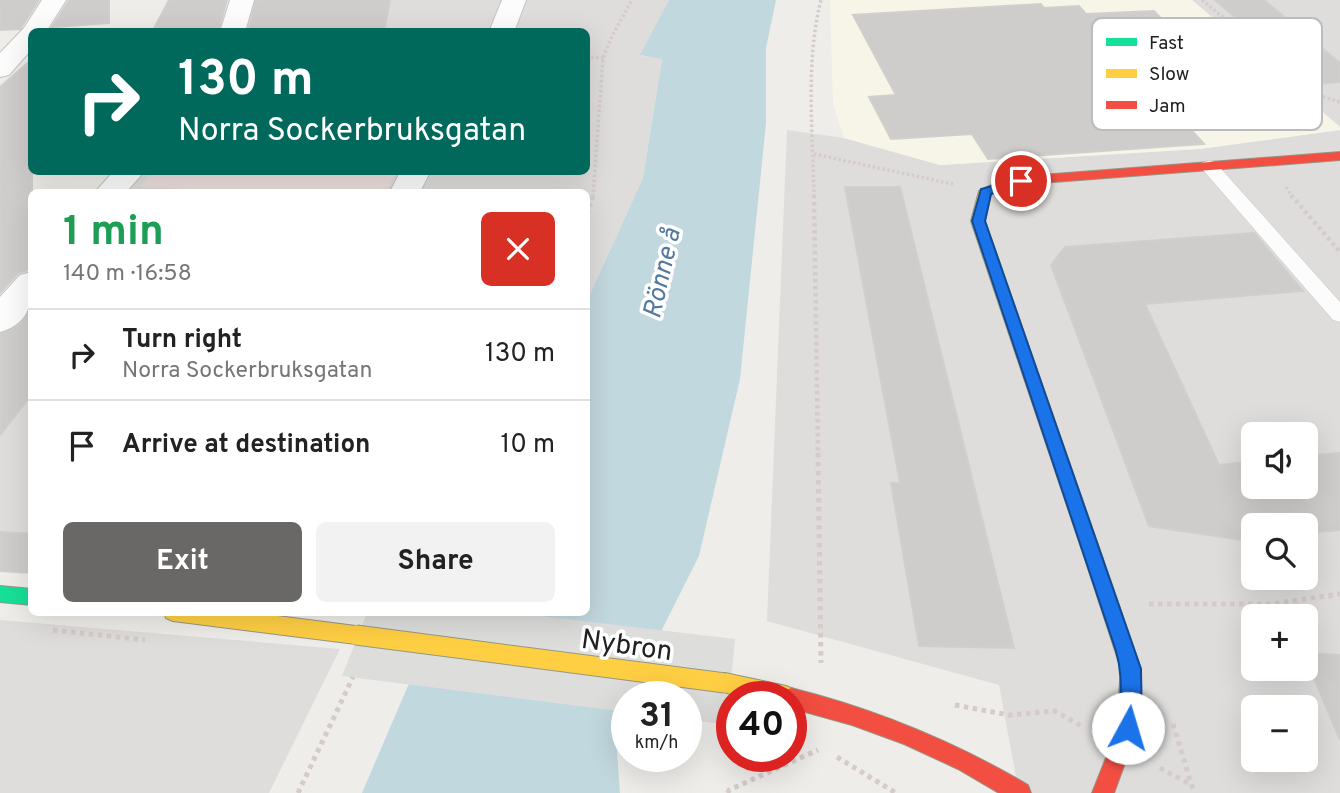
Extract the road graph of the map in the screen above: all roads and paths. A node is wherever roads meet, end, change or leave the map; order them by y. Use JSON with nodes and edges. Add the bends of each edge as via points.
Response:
{"nodes":[{"id":1,"x":54,"y":0,"type":"edge"},
{"id":2,"x":242,"y":0,"type":"edge"},
{"id":3,"x":514,"y":0,"type":"edge"},
{"id":4,"x":632,"y":0,"type":"edge"},
{"id":5,"x":821,"y":0,"type":"edge"},
{"id":6,"x":1202,"y":0,"type":"edge"},
{"id":7,"x":1224,"y":18,"type":"edge"},
{"id":8,"x":35,"y":28,"type":"edge"},
{"id":9,"x":233,"y":28,"type":"edge"},
{"id":10,"x":502,"y":28,"type":"edge"},
{"id":11,"x":28,"y":37,"type":"edge"},
{"id":12,"x":590,"y":57,"type":"edge"},
{"id":13,"x":603,"y":58,"type":"junction"},
{"id":14,"x":0,"y":69,"type":"edge"},
{"id":15,"x":1322,"y":96,"type":"edge"},
{"id":16,"x":1340,"y":102,"type":"edge"},
{"id":17,"x":814,"y":154,"type":"junction"},
{"id":18,"x":1340,"y":156,"type":"edge"},
{"id":19,"x":1209,"y":166,"type":"junction"},
{"id":20,"x":126,"y":175,"type":"edge"},
{"id":21,"x":1229,"y":188,"type":"junction"},
{"id":22,"x":113,"y":189,"type":"edge"},
{"id":23,"x":985,"y":191,"type":"junction"},
{"id":24,"x":590,"y":210,"type":"edge"},
{"id":25,"x":1340,"y":252,"type":"edge"},
{"id":26,"x":28,"y":288,"type":"edge"},
{"id":27,"x":1340,"y":315,"type":"edge"},
{"id":28,"x":0,"y":320,"type":"edge"},
{"id":29,"x":0,"y":594,"type":"edge"},
{"id":30,"x":1340,"y":594,"type":"edge"},
{"id":31,"x":28,"y":597,"type":"edge"},
{"id":32,"x":1106,"y":599,"type":"junction"},
{"id":33,"x":205,"y":616,"type":"edge"},
{"id":34,"x":809,"y":662,"type":"dead end"},
{"id":35,"x":821,"y":664,"type":"junction"},
{"id":36,"x":835,"y":668,"type":"dead end"},
{"id":37,"x":716,"y":682,"type":"edge"},
{"id":38,"x":347,"y":689,"type":"dead end"},
{"id":39,"x":807,"y":701,"type":"edge"},
{"id":40,"x":947,"y":702,"type":"dead end"},
{"id":41,"x":1172,"y":720,"type":"dead end"},
{"id":42,"x":822,"y":748,"type":"dead end"},
{"id":43,"x":1124,"y":750,"type":"junction"},
{"id":44,"x":833,"y":754,"type":"dead end"},
{"id":45,"x":1192,"y":785,"type":"junction"},
{"id":46,"x":298,"y":793,"type":"edge"},
{"id":47,"x":728,"y":793,"type":"edge"},
{"id":48,"x":896,"y":793,"type":"edge"},
{"id":49,"x":1020,"y":793,"type":"edge"},
{"id":50,"x":1103,"y":793,"type":"edge"},
{"id":51,"x":1194,"y":793,"type":"edge"}],
"edges":[{"from":1,"to":8,"type":"street"},
{"from":2,"to":9,"type":"street"},
{"from":3,"to":10,"type":"street"},
{"from":4,"to":13,"type":"path"},
{"from":5,"to":17,"type":"path","via":[[812,58]]},
{"from":6,"to":7,"type":"path"},
{"from":11,"to":14,"type":"street"},
{"from":12,"to":13,"type":"path"},
{"from":13,"to":24,"type":"path"},
{"from":15,"to":16,"type":"path"},
{"from":17,"to":23,"type":"path"},
{"from":17,"to":35,"type":"path"},
{"from":18,"to":19,"type":"street"},
{"from":19,"to":21,"type":"lane"},
{"from":19,"to":23,"type":"street","via":[[1041,179]]},
{"from":20,"to":22,"type":"street"},
{"from":21,"to":25,"type":"path","via":[[1288,181],[1288,194]]},
{"from":21,"to":27,"type":"lane"},
{"from":23,"to":32,"type":"street","via":[[978,221]]},
{"from":26,"to":28,"type":"street"},
{"from":29,"to":31,"type":"street"},
{"from":30,"to":32,"type":"path","via":[[1271,602],[1136,604]]},
{"from":32,"to":43,"type":"street","via":[[1131,669]]},
{"from":33,"to":37,"type":"street","name":"Nybron","bridge":true},
{"from":34,"to":35,"type":"path"},
{"from":35,"to":36,"type":"path"},
{"from":38,"to":46,"type":"path"},
{"from":39,"to":49,"type":"street","name":"Nybron","via":[[898,728],[989,772]]},
{"from":40,"to":43,"type":"path","via":[[1009,715],[1055,711]]},
{"from":41,"to":45,"type":"path"},
{"from":42,"to":47,"type":"path"},
{"from":43,"to":45,"type":"path"},
{"from":43,"to":50,"type":"street"},
{"from":44,"to":48,"type":"path"},
{"from":45,"to":51,"type":"path"}]}
